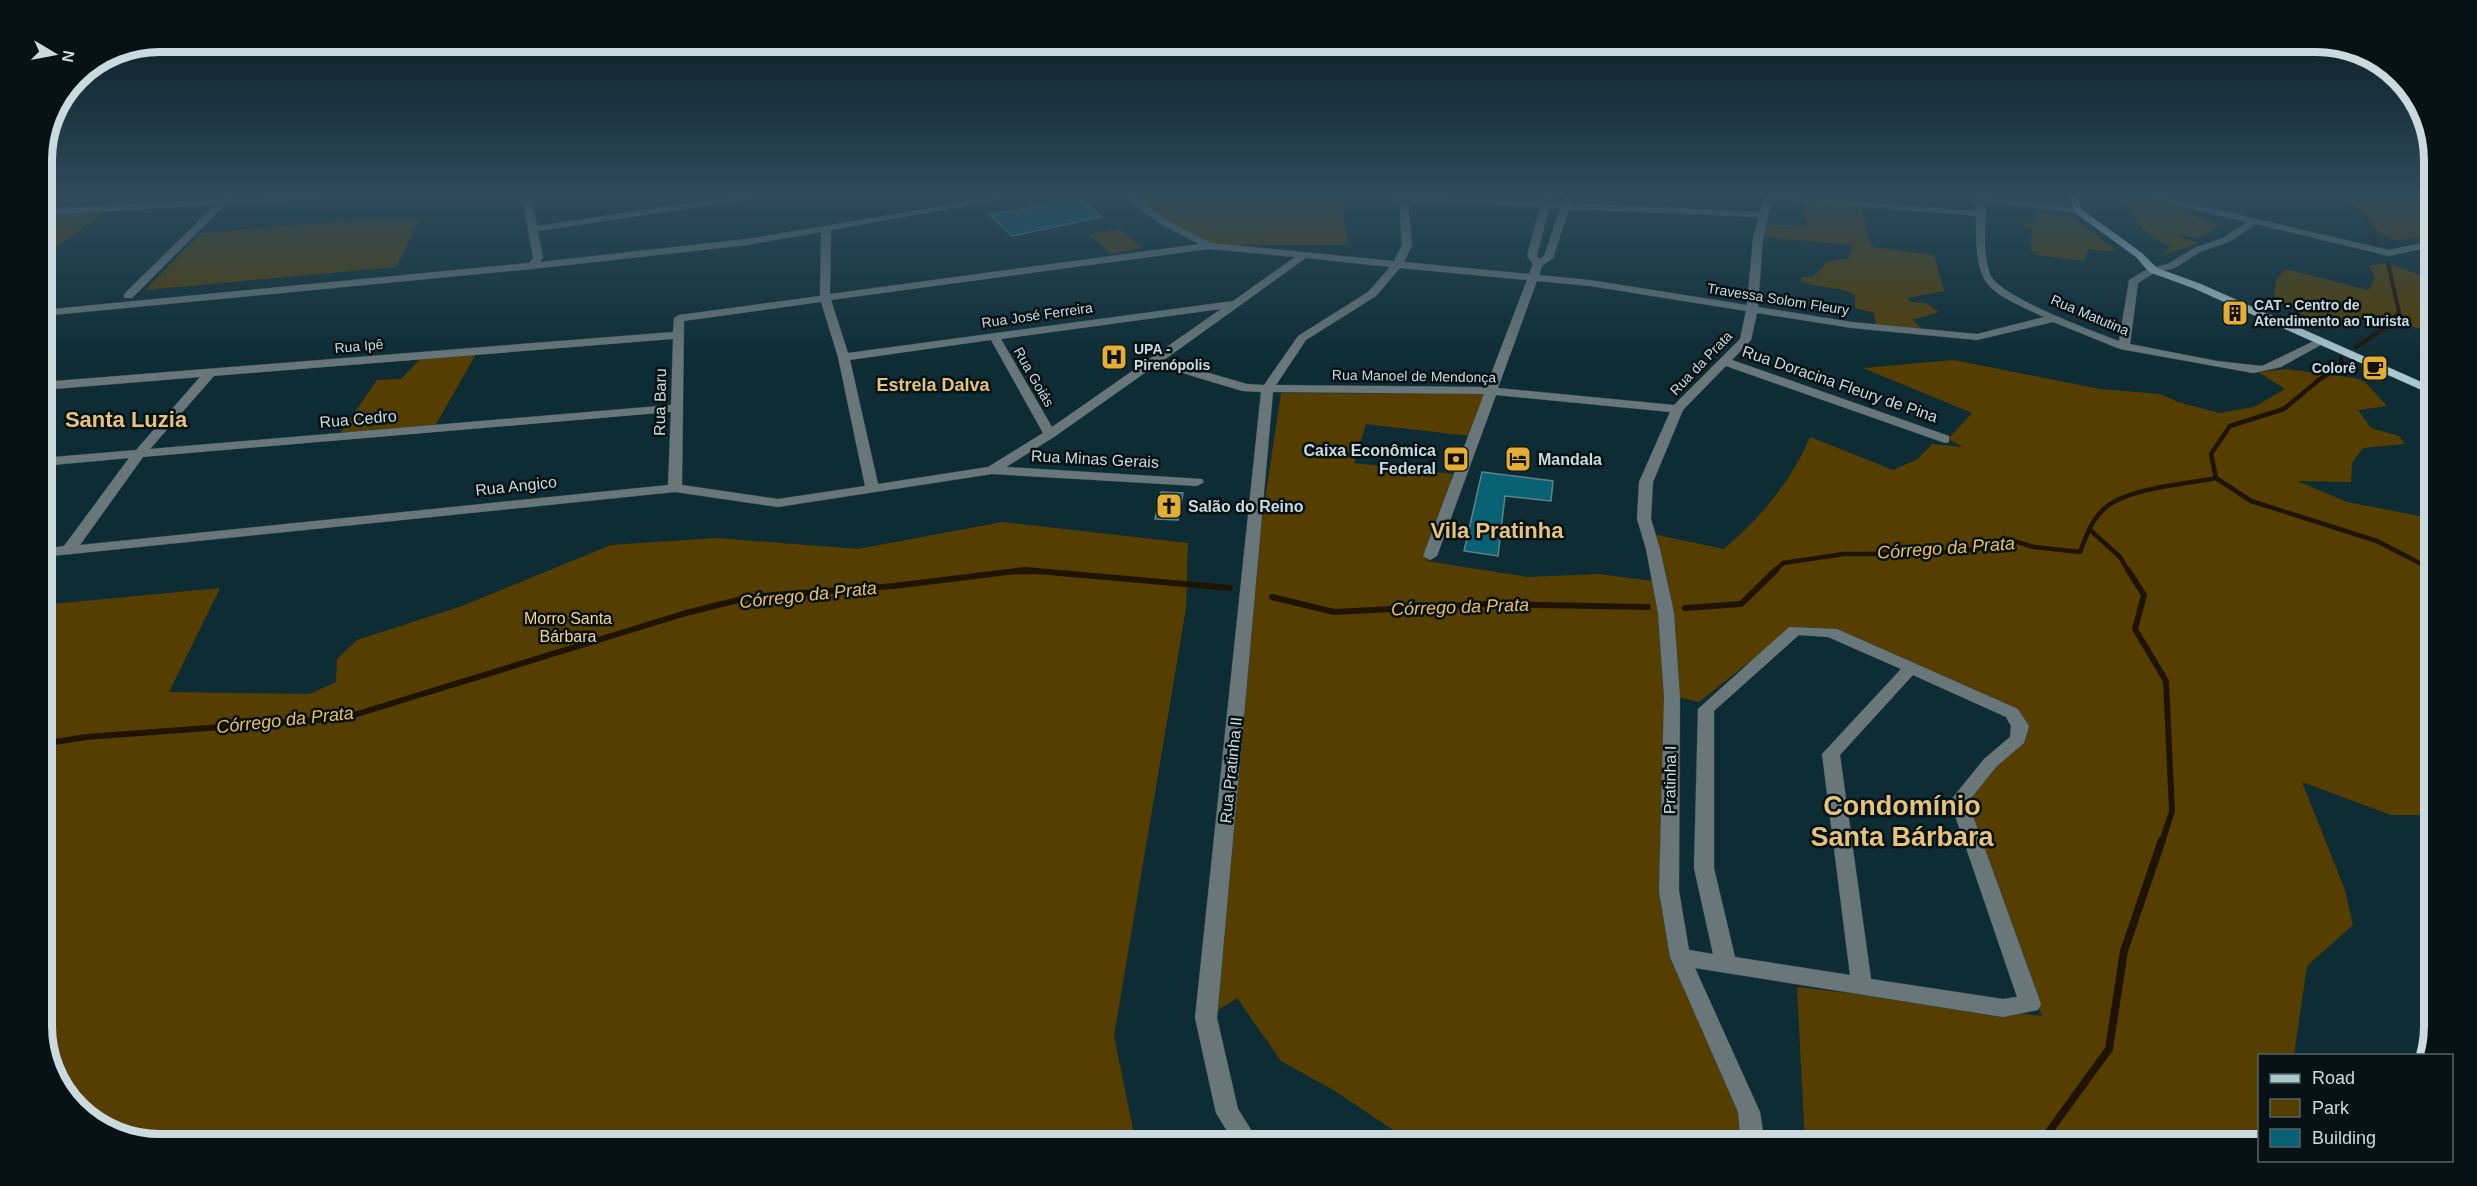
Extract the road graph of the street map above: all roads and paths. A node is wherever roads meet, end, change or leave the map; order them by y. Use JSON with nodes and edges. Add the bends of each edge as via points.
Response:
{"nodes":[{"id":1,"x":175,"y":250,"type":"edge"},
{"id":2,"x":535,"y":250,"type":"edge"},
{"id":3,"x":665,"y":250,"type":"edge"},
{"id":4,"x":826,"y":250,"type":"edge"},
{"id":5,"x":1177,"y":250,"type":"edge"},
{"id":6,"x":1246,"y":250,"type":"edge"},
{"id":7,"x":1404,"y":250,"type":"edge"},
{"id":8,"x":1533,"y":250,"type":"edge"},
{"id":9,"x":1551,"y":250,"type":"edge"},
{"id":10,"x":1757,"y":250,"type":"edge"},
{"id":11,"x":1982,"y":250,"type":"edge"},
{"id":12,"x":2133,"y":250,"type":"edge"},
{"id":13,"x":2196,"y":250,"type":"edge"},
{"id":14,"x":2374,"y":250,"type":"edge"},
{"id":15,"x":2404,"y":250,"type":"edge"},
{"id":16,"x":1302,"y":257,"type":"junction"},
{"id":17,"x":535,"y":262,"type":"junction"},
{"id":18,"x":1538,"y":264,"type":"junction"},
{"id":19,"x":1397,"y":265,"type":"junction"},
{"id":20,"x":2152,"y":270,"type":"junction"},
{"id":21,"x":1534,"y":276,"type":"junction"},
{"id":22,"x":311,"y":284,"type":"junction"},
{"id":23,"x":128,"y":296,"type":"junction"},
{"id":24,"x":825,"y":298,"type":"junction"},
{"id":25,"x":53,"y":303,"type":"edge"},
{"id":26,"x":1233,"y":304,"type":"junction"},
{"id":27,"x":1752,"y":310,"type":"junction"},
{"id":28,"x":53,"y":312,"type":"edge"},
{"id":29,"x":2055,"y":318,"type":"junction"},
{"id":30,"x":678,"y":335,"type":"junction"},
{"id":31,"x":993,"y":335,"type":"junction"},
{"id":32,"x":2320,"y":342,"type":"junction"},
{"id":33,"x":2124,"y":347,"type":"junction"},
{"id":34,"x":844,"y":357,"type":"junction"},
{"id":35,"x":1153,"y":360,"type":"junction"},
{"id":36,"x":1724,"y":361,"type":"junction"},
{"id":37,"x":210,"y":373,"type":"junction"},
{"id":38,"x":2424,"y":382,"type":"edge"},
{"id":39,"x":2418,"y":383,"type":"junction"},
{"id":40,"x":53,"y":385,"type":"edge"},
{"id":41,"x":2424,"y":386,"type":"edge"},
{"id":42,"x":1267,"y":389,"type":"junction"},
{"id":43,"x":1492,"y":391,"type":"junction"},
{"id":44,"x":677,"y":408,"type":"junction"},
{"id":45,"x":1677,"y":409,"type":"junction"},
{"id":46,"x":1050,"y":434,"type":"junction"},
{"id":47,"x":1945,"y":439,"type":"dead end"},
{"id":48,"x":140,"y":453,"type":"junction"},
{"id":49,"x":53,"y":461,"type":"edge"},
{"id":50,"x":992,"y":470,"type":"junction"},
{"id":51,"x":1197,"y":482,"type":"dead end"},
{"id":52,"x":872,"y":486,"type":"junction"},
{"id":53,"x":675,"y":488,"type":"junction"},
{"id":54,"x":69,"y":550,"type":"junction"},
{"id":55,"x":53,"y":552,"type":"edge"},
{"id":56,"x":1430,"y":556,"type":"dead end"},
{"id":57,"x":1911,"y":668,"type":"junction"},
{"id":58,"x":1680,"y":957,"type":"junction"},
{"id":59,"x":1726,"y":964,"type":"junction"},
{"id":60,"x":1862,"y":987,"type":"junction"},
{"id":61,"x":1241,"y":1133,"type":"edge"},
{"id":62,"x":1752,"y":1133,"type":"edge"}],
"edges":[{"from":1,"to":23,"type":"street"},
{"from":2,"to":17,"type":"street"},
{"from":3,"to":17,"type":"street"},
{"from":4,"to":24,"type":"street"},
{"from":5,"to":24,"type":"street"},
{"from":6,"to":16,"type":"street","name":"Travessa Solom Fleury"},
{"from":7,"to":19,"type":"street"},
{"from":8,"to":18,"type":"street","via":[[1532,256]]},
{"from":9,"to":18,"type":"street","via":[[1548,258]]},
{"from":10,"to":27,"type":"street","name":"Rua da Prata"},
{"from":11,"to":29,"type":"street","name":"Rua Matutina","via":[[1989,282]]},
{"from":12,"to":20,"type":"main road"},
{"from":13,"to":20,"type":"street","via":[[2171,266]]},
{"from":14,"to":15,"type":"street","via":[[2389,254]]},
{"from":16,"to":19,"type":"street","name":"Travessa Solom Fleury"},
{"from":16,"to":26,"type":"street"},
{"from":17,"to":22,"type":"street"},
{"from":18,"to":21,"type":"street"},
{"from":19,"to":21,"type":"street","name":"Travessa Solom Fleury"},
{"from":19,"to":42,"type":"street","via":[[1372,294],[1302,338]]},
{"from":20,"to":32,"type":"main road","via":[[2197,286]]},
{"from":20,"to":33,"type":"street","via":[[2133,282]]},
{"from":21,"to":27,"type":"street","name":"Travessa Solom Fleury"},
{"from":21,"to":43,"type":"street"},
{"from":22,"to":23,"type":"street"},
{"from":22,"to":28,"type":"street"},
{"from":23,"to":25,"type":"street"},
{"from":24,"to":30,"type":"street","name":"Rua Baru","via":[[679,318]]},
{"from":24,"to":34,"type":"street"},
{"from":26,"to":31,"type":"street","name":"Rua José Ferreira"},
{"from":26,"to":35,"type":"street"},
{"from":27,"to":29,"type":"street","name":"Travessa Solom Fleury","via":[[1868,327],[1977,337]]},
{"from":27,"to":36,"type":"street","name":"Rua da Prata","via":[[1744,340]]},
{"from":29,"to":33,"type":"street","name":"Rua Matutina"},
{"from":30,"to":37,"type":"street","name":"Rua Ipê"},
{"from":30,"to":44,"type":"street","name":"Rua Baru"},
{"from":31,"to":34,"type":"street","name":"Rua José Ferreira"},
{"from":31,"to":46,"type":"street","name":"Rua Goiás"},
{"from":32,"to":33,"type":"street","name":"Rua Matutina","via":[[2261,370]]},
{"from":32,"to":39,"type":"main road"},
{"from":34,"to":52,"type":"street"},
{"from":35,"to":42,"type":"street","name":"Rua Manoel de Mendonça","via":[[1246,388]]},
{"from":35,"to":46,"type":"street"},
{"from":36,"to":45,"type":"street","name":"Rua da Prata"},
{"from":36,"to":47,"type":"street","name":"Rua Doracina Fleury de Pina"},
{"from":37,"to":40,"type":"street","name":"Rua Ipê"},
{"from":37,"to":48,"type":"street"},
{"from":38,"to":39,"type":"main road"},
{"from":39,"to":41,"type":"main road"},
{"from":42,"to":43,"type":"street","name":"Rua Manoel de Mendonça"},
{"from":42,"to":61,"type":"street","name":"Rua Pratinha II","via":[[1206,1018],[1227,1113]]},
{"from":43,"to":45,"type":"street","name":"Rua Manoel de Mendonça"},
{"from":43,"to":56,"type":"street"},
{"from":44,"to":48,"type":"street","name":"Rua Cedro"},
{"from":44,"to":53,"type":"street","name":"Rua Baru"},
{"from":45,"to":58,"type":"street","name":"Pratinha I","via":[[1646,482],[1644,519],[1666,614],[1672,697],[1669,891]]},
{"from":46,"to":50,"type":"street"},
{"from":48,"to":49,"type":"street","name":"Rua Cedro"},
{"from":48,"to":54,"type":"street"},
{"from":50,"to":51,"type":"street","name":"Rua Minas Gerais"},
{"from":50,"to":52,"type":"street","name":"Rua Angico"},
{"from":52,"to":53,"type":"street","name":"Rua Angico","via":[[777,503]]},
{"from":53,"to":54,"type":"street","name":"Rua Angico"},
{"from":54,"to":55,"type":"street","name":"Rua Angico"},
{"from":57,"to":59,"type":"street","via":[[1831,632],[1795,630],[1706,709],[1704,868]]},
{"from":57,"to":60,"type":"street","via":[[1831,754]]},
{"from":57,"to":60,"type":"street","via":[[2012,713],[2020,726],[2018,739],[1990,763],[1959,801],[2030,1004],[2003,1008]]},
{"from":58,"to":59,"type":"street"},
{"from":58,"to":62,"type":"street","name":"Pratinha I","via":[[1749,1112]]},
{"from":59,"to":60,"type":"street"}]}
